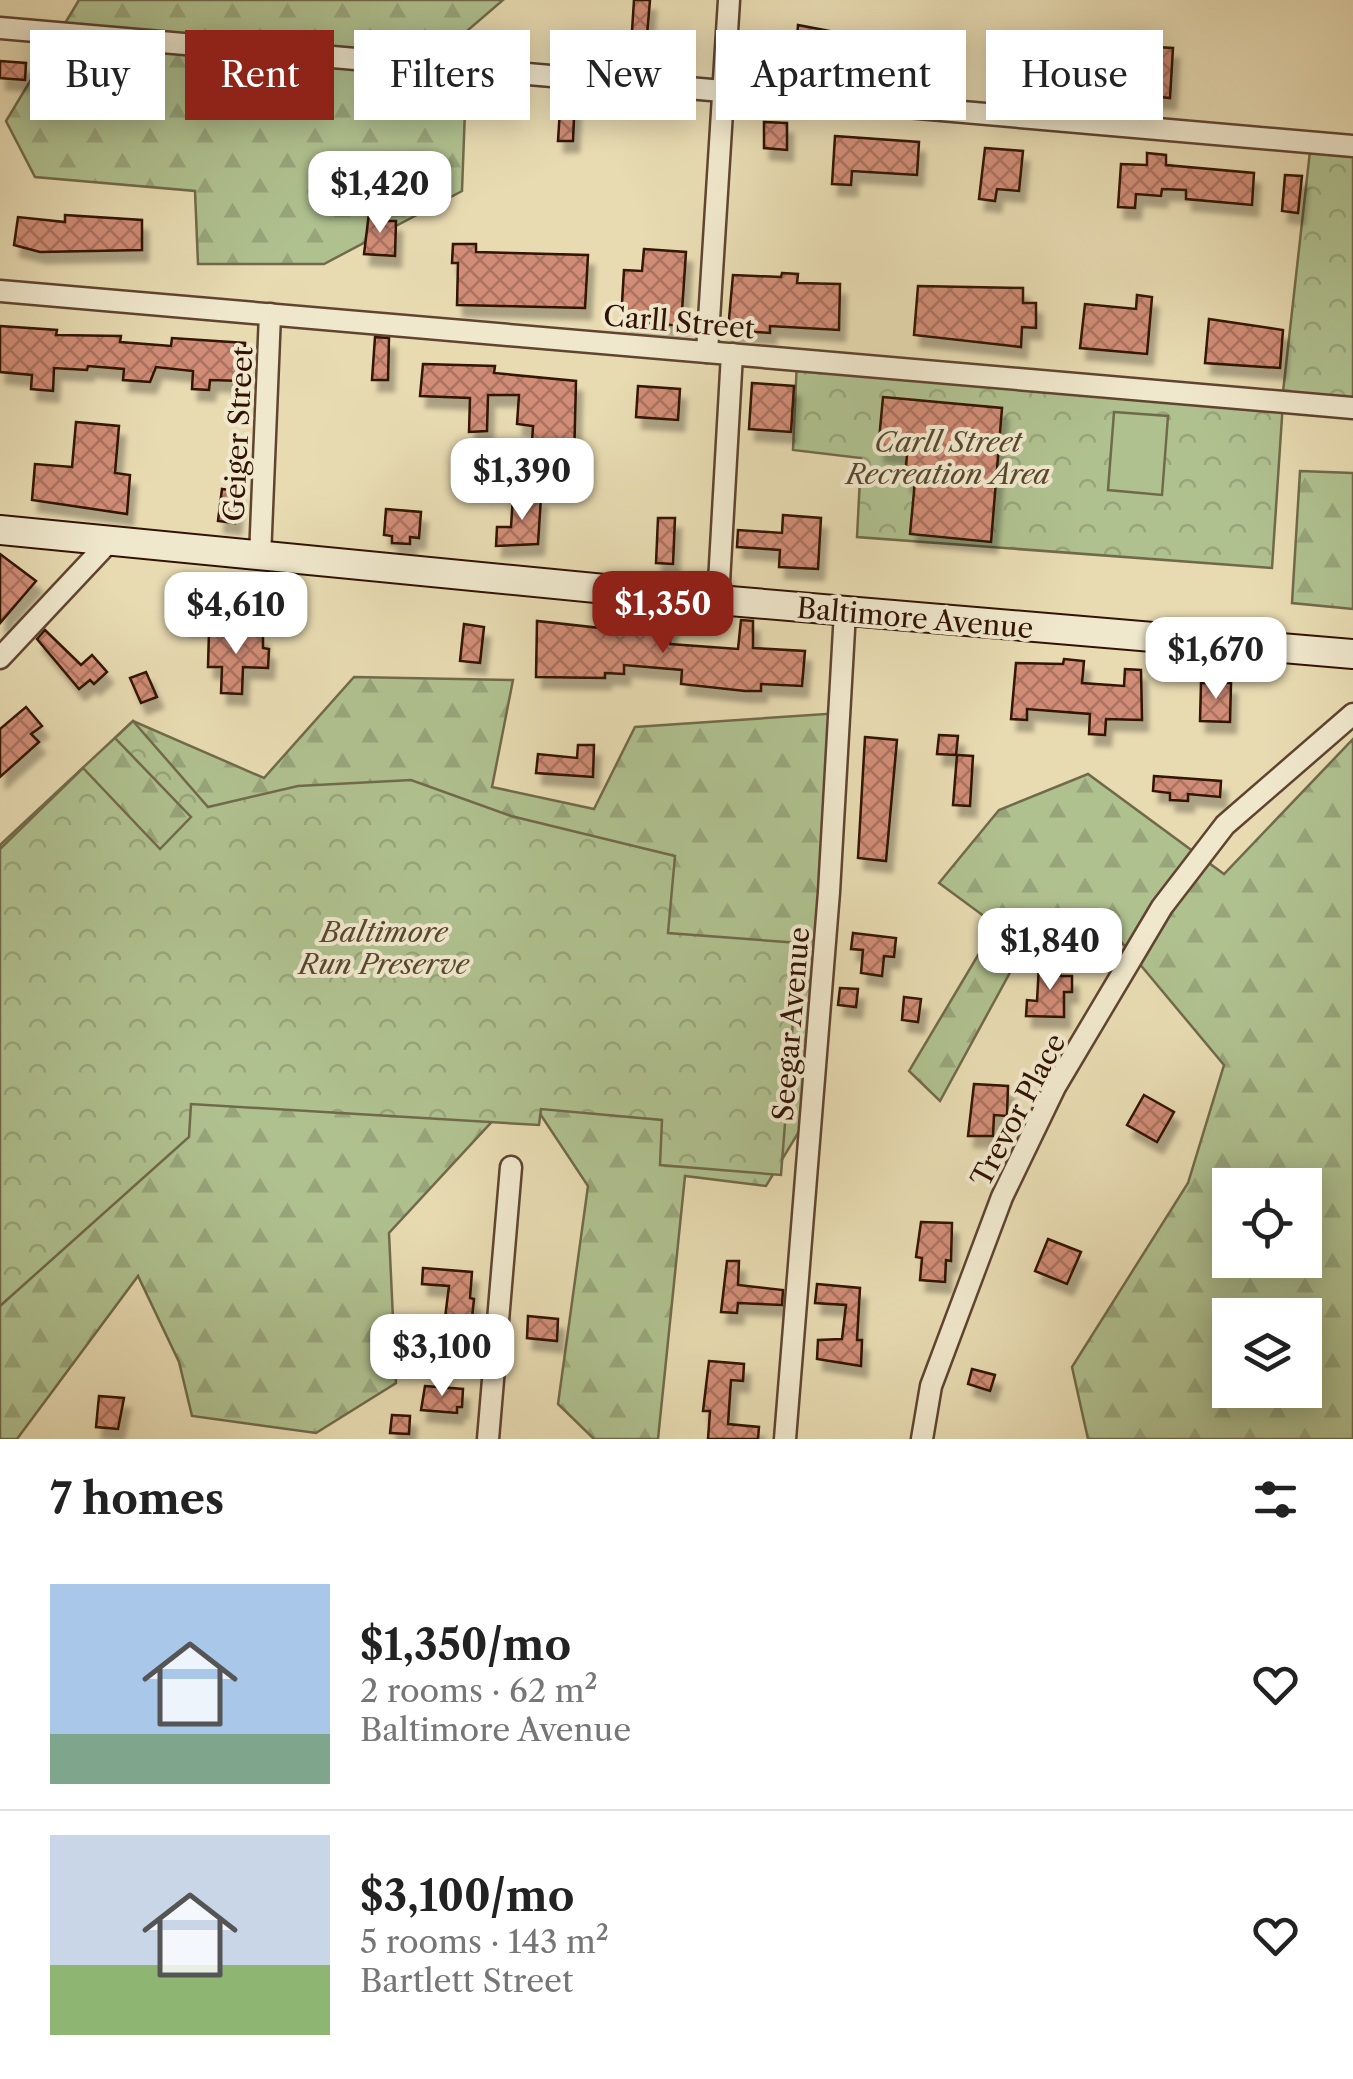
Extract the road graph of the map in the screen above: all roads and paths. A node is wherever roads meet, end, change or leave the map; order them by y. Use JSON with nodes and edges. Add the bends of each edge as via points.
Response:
{"nodes":[{"id":1,"x":729,"y":0,"type":"edge"},
{"id":2,"x":0,"y":28,"type":"edge"},
{"id":3,"x":727,"y":30,"type":"edge"},
{"id":4,"x":716,"y":93,"type":"edge"},
{"id":5,"x":966,"y":114,"type":"edge"},
{"id":6,"x":721,"y":120,"type":"edge"},
{"id":7,"x":1353,"y":146,"type":"edge"},
{"id":8,"x":0,"y":291,"type":"edge"},
{"id":9,"x":270,"y":314,"type":"junction"},
{"id":10,"x":707,"y":352,"type":"junction"},
{"id":11,"x":732,"y":354,"type":"junction"},
{"id":12,"x":1353,"y":408,"type":"edge"},
{"id":13,"x":0,"y":530,"type":"edge"},
{"id":14,"x":107,"y":544,"type":"junction"},
{"id":15,"x":260,"y":557,"type":"junction"},
{"id":16,"x":718,"y":600,"type":"junction"},
{"id":17,"x":845,"y":612,"type":"junction"},
{"id":18,"x":1353,"y":654,"type":"edge"},
{"id":19,"x":0,"y":658,"type":"edge"},
{"id":20,"x":1353,"y":714,"type":"edge"},
{"id":21,"x":512,"y":1167,"type":"dead end"},
{"id":22,"x":488,"y":1439,"type":"edge"},
{"id":23,"x":785,"y":1439,"type":"edge"},
{"id":24,"x":922,"y":1439,"type":"edge"}],
"edges":[{"from":1,"to":3,"type":"street"},
{"from":2,"to":4,"type":"street"},
{"from":5,"to":7,"type":"street"},
{"from":6,"to":10,"type":"street"},
{"from":8,"to":9,"type":"street","name":"Carll Street"},
{"from":9,"to":10,"type":"street","name":"Carll Street"},
{"from":9,"to":15,"type":"street","name":"Geiger Street"},
{"from":10,"to":11,"type":"street","name":"Carll Street"},
{"from":11,"to":12,"type":"street","name":"Carll Street"},
{"from":11,"to":16,"type":"street"},
{"from":13,"to":14,"type":"street","name":"Baltimore Avenue"},
{"from":14,"to":15,"type":"street","name":"Baltimore Avenue"},
{"from":14,"to":19,"type":"street"},
{"from":15,"to":16,"type":"street","name":"Baltimore Avenue"},
{"from":16,"to":17,"type":"street","name":"Baltimore Avenue"},
{"from":17,"to":18,"type":"street","name":"Baltimore Avenue"},
{"from":17,"to":23,"type":"street","name":"Seegar Avenue","via":[[830,892]]},
{"from":20,"to":24,"type":"street","name":"Trevor Place","via":[[1224,825],[1162,907],[1055,1087],[1002,1197],[932,1386]]},
{"from":21,"to":22,"type":"street"}]}
